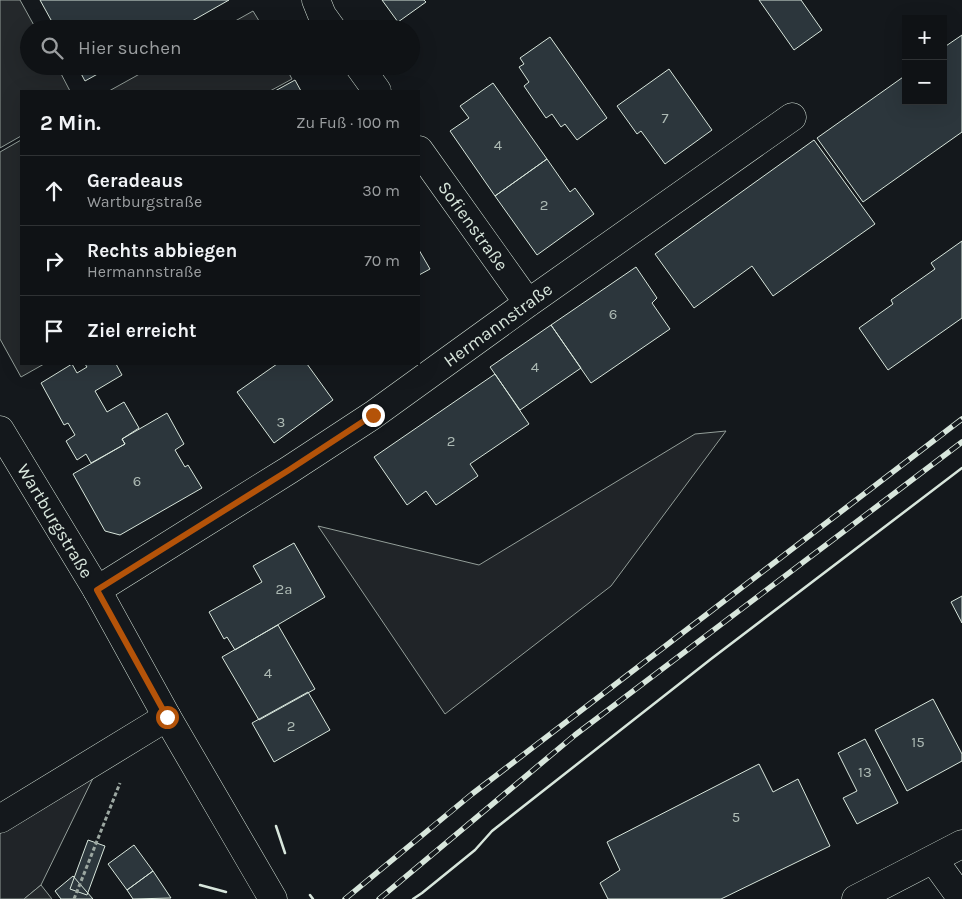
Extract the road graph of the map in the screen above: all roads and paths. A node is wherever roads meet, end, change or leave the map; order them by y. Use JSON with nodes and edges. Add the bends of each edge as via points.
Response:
{"nodes":[{"id":1,"x":316,"y":0,"type":"edge"},
{"id":2,"x":326,"y":20,"type":"edge"},
{"id":3,"x":365,"y":75,"type":"edge"},
{"id":4,"x":376,"y":90,"type":"edge"},
{"id":5,"x":792,"y":117,"type":"dead end"},
{"id":6,"x":420,"y":151,"type":"edge"},
{"id":7,"x":528,"y":303,"type":"junction"},
{"id":8,"x":0,"y":430,"type":"edge"},
{"id":9,"x":97,"y":590,"type":"junction"},
{"id":10,"x":167,"y":717,"type":"junction"},
{"id":11,"x":122,"y":777,"type":"dead end"},
{"id":12,"x":0,"y":819,"type":"edge"},
{"id":13,"x":962,"y":844,"type":"edge"},
{"id":14,"x":933,"y":859,"type":"junction"},
{"id":15,"x":74,"y":899,"type":"edge"},
{"id":16,"x":273,"y":899,"type":"edge"},
{"id":17,"x":856,"y":899,"type":"edge"},
{"id":18,"x":962,"y":899,"type":"edge"}],
"edges":[{"from":1,"to":2,"type":"street"},
{"from":3,"to":4,"type":"street"},
{"from":5,"to":7,"type":"street","name":"Hermannstraße"},
{"from":6,"to":7,"type":"street","name":"Sofienstraße"},
{"from":7,"to":9,"type":"street","name":"Hermannstraße","via":[[373,415]]},
{"from":8,"to":9,"type":"street","name":"Wartburgstraße"},
{"from":9,"to":10,"type":"street","name":"Wartburgstraße"},
{"from":10,"to":12,"type":"street"},
{"from":10,"to":16,"type":"street","name":"Wartburgstraße"},
{"from":11,"to":15,"type":"path"},
{"from":13,"to":14,"type":"street"},
{"from":14,"to":17,"type":"street"},
{"from":14,"to":18,"type":"street"}]}
